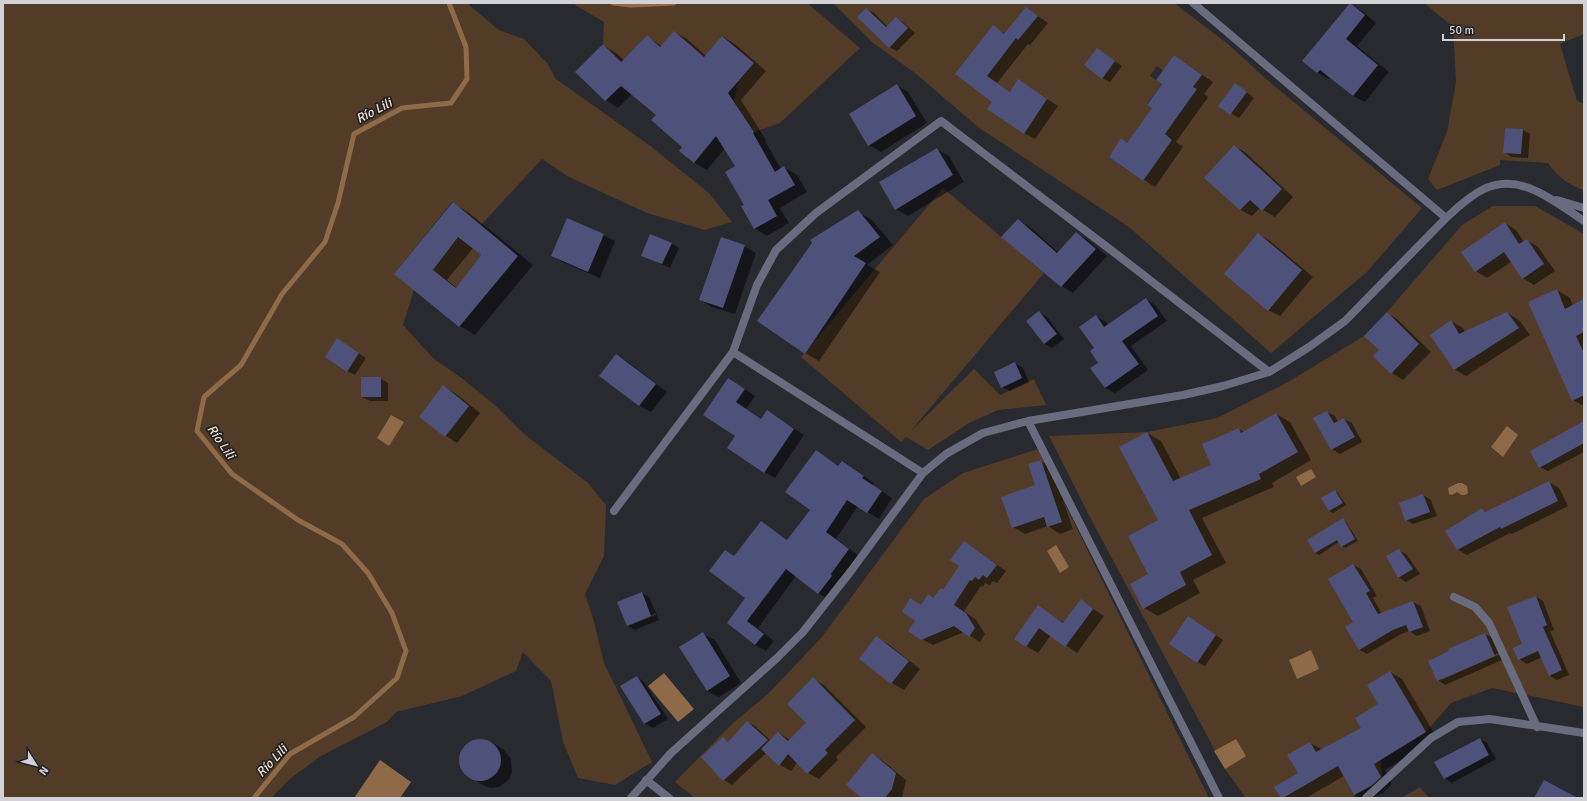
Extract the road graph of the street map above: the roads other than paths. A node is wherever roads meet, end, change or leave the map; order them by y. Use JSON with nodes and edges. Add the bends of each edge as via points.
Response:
{"nodes":[{"id":1,"x":1192,"y":3,"type":"edge"},
{"id":2,"x":1548,"y":197,"type":"junction"},
{"id":3,"x":1584,"y":208,"type":"edge"},
{"id":4,"x":1446,"y":218,"type":"junction"},
{"id":5,"x":1584,"y":221,"type":"edge"},
{"id":6,"x":733,"y":352,"type":"junction"},
{"id":7,"x":1269,"y":372,"type":"junction"},
{"id":8,"x":1028,"y":421,"type":"junction"},
{"id":9,"x":923,"y":473,"type":"junction"},
{"id":10,"x":614,"y":511,"type":"dead end"},
{"id":11,"x":1454,"y":597,"type":"dead end"},
{"id":12,"x":1537,"y":727,"type":"junction"},
{"id":13,"x":1584,"y":734,"type":"edge"},
{"id":14,"x":646,"y":780,"type":"junction"},
{"id":15,"x":631,"y":798,"type":"edge"},
{"id":16,"x":669,"y":798,"type":"edge"},
{"id":17,"x":1219,"y":798,"type":"edge"},
{"id":18,"x":1366,"y":798,"type":"edge"}],
"edges":[{"from":1,"to":4,"type":"street"},
{"from":2,"to":3,"type":"street"},
{"from":2,"to":4,"type":"street","via":[[1530,188],[1512,184],[1495,185],[1482,189]]},
{"from":2,"to":5,"type":"street"},
{"from":4,"to":7,"type":"street","via":[[1345,321]]},
{"from":6,"to":7,"type":"street","via":[[756,285],[776,250],[816,213],[941,121]]},
{"from":6,"to":9,"type":"street"},
{"from":6,"to":10,"type":"street"},
{"from":7,"to":8,"type":"street","via":[[1184,395]]},
{"from":8,"to":9,"type":"street","via":[[983,433],[946,454]]},
{"from":8,"to":17,"type":"street"},
{"from":9,"to":14,"type":"street","via":[[803,632],[671,753]]},
{"from":11,"to":12,"type":"street","via":[[1475,607],[1489,623]]},
{"from":12,"to":13,"type":"street"},
{"from":12,"to":18,"type":"street","via":[[1490,719],[1458,722],[1431,738]]},
{"from":14,"to":15,"type":"street"},
{"from":14,"to":16,"type":"street"}]}
